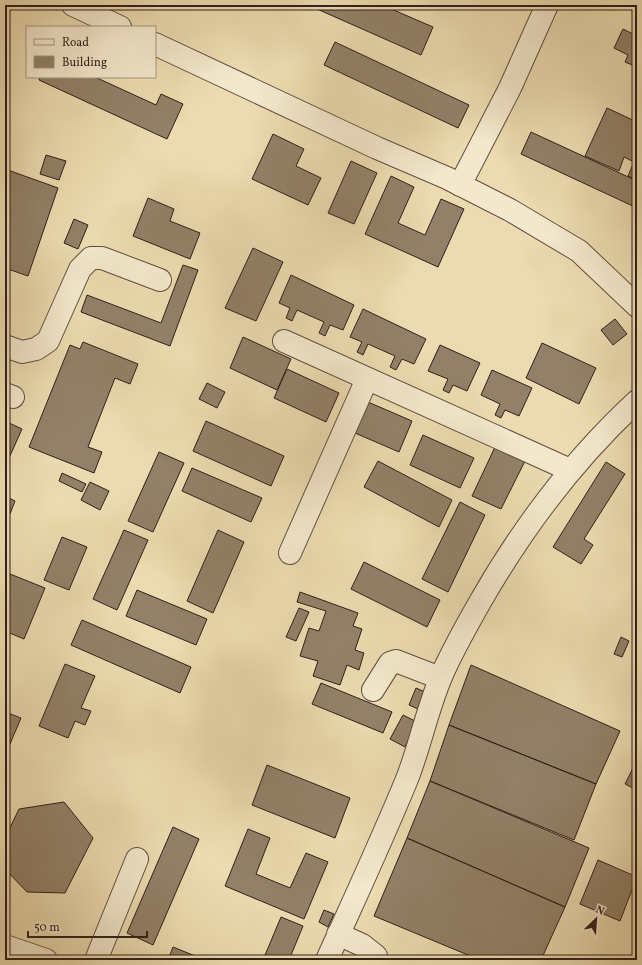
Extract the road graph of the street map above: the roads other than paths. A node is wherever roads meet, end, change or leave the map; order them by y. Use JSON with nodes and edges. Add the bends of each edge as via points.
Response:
{"nodes":[{"id":1,"x":73,"y":5,"type":"edge"},
{"id":2,"x":547,"y":5,"type":"edge"},
{"id":3,"x":118,"y":26,"type":"edge"},
{"id":4,"x":156,"y":44,"type":"edge"},
{"id":5,"x":460,"y":185,"type":"junction"},
{"id":6,"x":160,"y":280,"type":"dead end"},
{"id":7,"x":637,"y":306,"type":"edge"},
{"id":8,"x":284,"y":341,"type":"dead end"},
{"id":9,"x":5,"y":346,"type":"edge"},
{"id":10,"x":367,"y":379,"type":"junction"},
{"id":11,"x":637,"y":401,"type":"edge"},
{"id":12,"x":570,"y":470,"type":"junction"},
{"id":13,"x":290,"y":553,"type":"dead end"},
{"id":14,"x":440,"y":678,"type":"junction"},
{"id":15,"x":373,"y":690,"type":"dead end"},
{"id":16,"x":137,"y":859,"type":"dead end"},
{"id":17,"x":338,"y":934,"type":"junction"},
{"id":18,"x":5,"y":946,"type":"edge"},
{"id":19,"x":46,"y":960,"type":"edge"},
{"id":20,"x":96,"y":960,"type":"edge"},
{"id":21,"x":327,"y":960,"type":"edge"},
{"id":22,"x":377,"y":960,"type":"edge"}],
"edges":[{"from":1,"to":3,"type":"street"},
{"from":2,"to":5,"type":"street","via":[[510,88]]},
{"from":4,"to":5,"type":"street"},
{"from":5,"to":7,"type":"street","via":[[550,232],[579,251]]},
{"from":6,"to":9,"type":"street","via":[[102,258],[91,258],[80,269],[48,341],[36,349],[22,352]]},
{"from":8,"to":10,"type":"street"},
{"from":10,"to":12,"type":"street"},
{"from":10,"to":13,"type":"street"},
{"from":11,"to":12,"type":"street"},
{"from":12,"to":14,"type":"street","via":[[507,555]]},
{"from":14,"to":15,"type":"street","via":[[396,661],[390,663]]},
{"from":14,"to":17,"type":"street","via":[[407,778]]},
{"from":16,"to":20,"type":"street"},
{"from":17,"to":21,"type":"street"},
{"from":17,"to":22,"type":"street","via":[[362,945],[376,956]]},
{"from":18,"to":19,"type":"street"}]}
